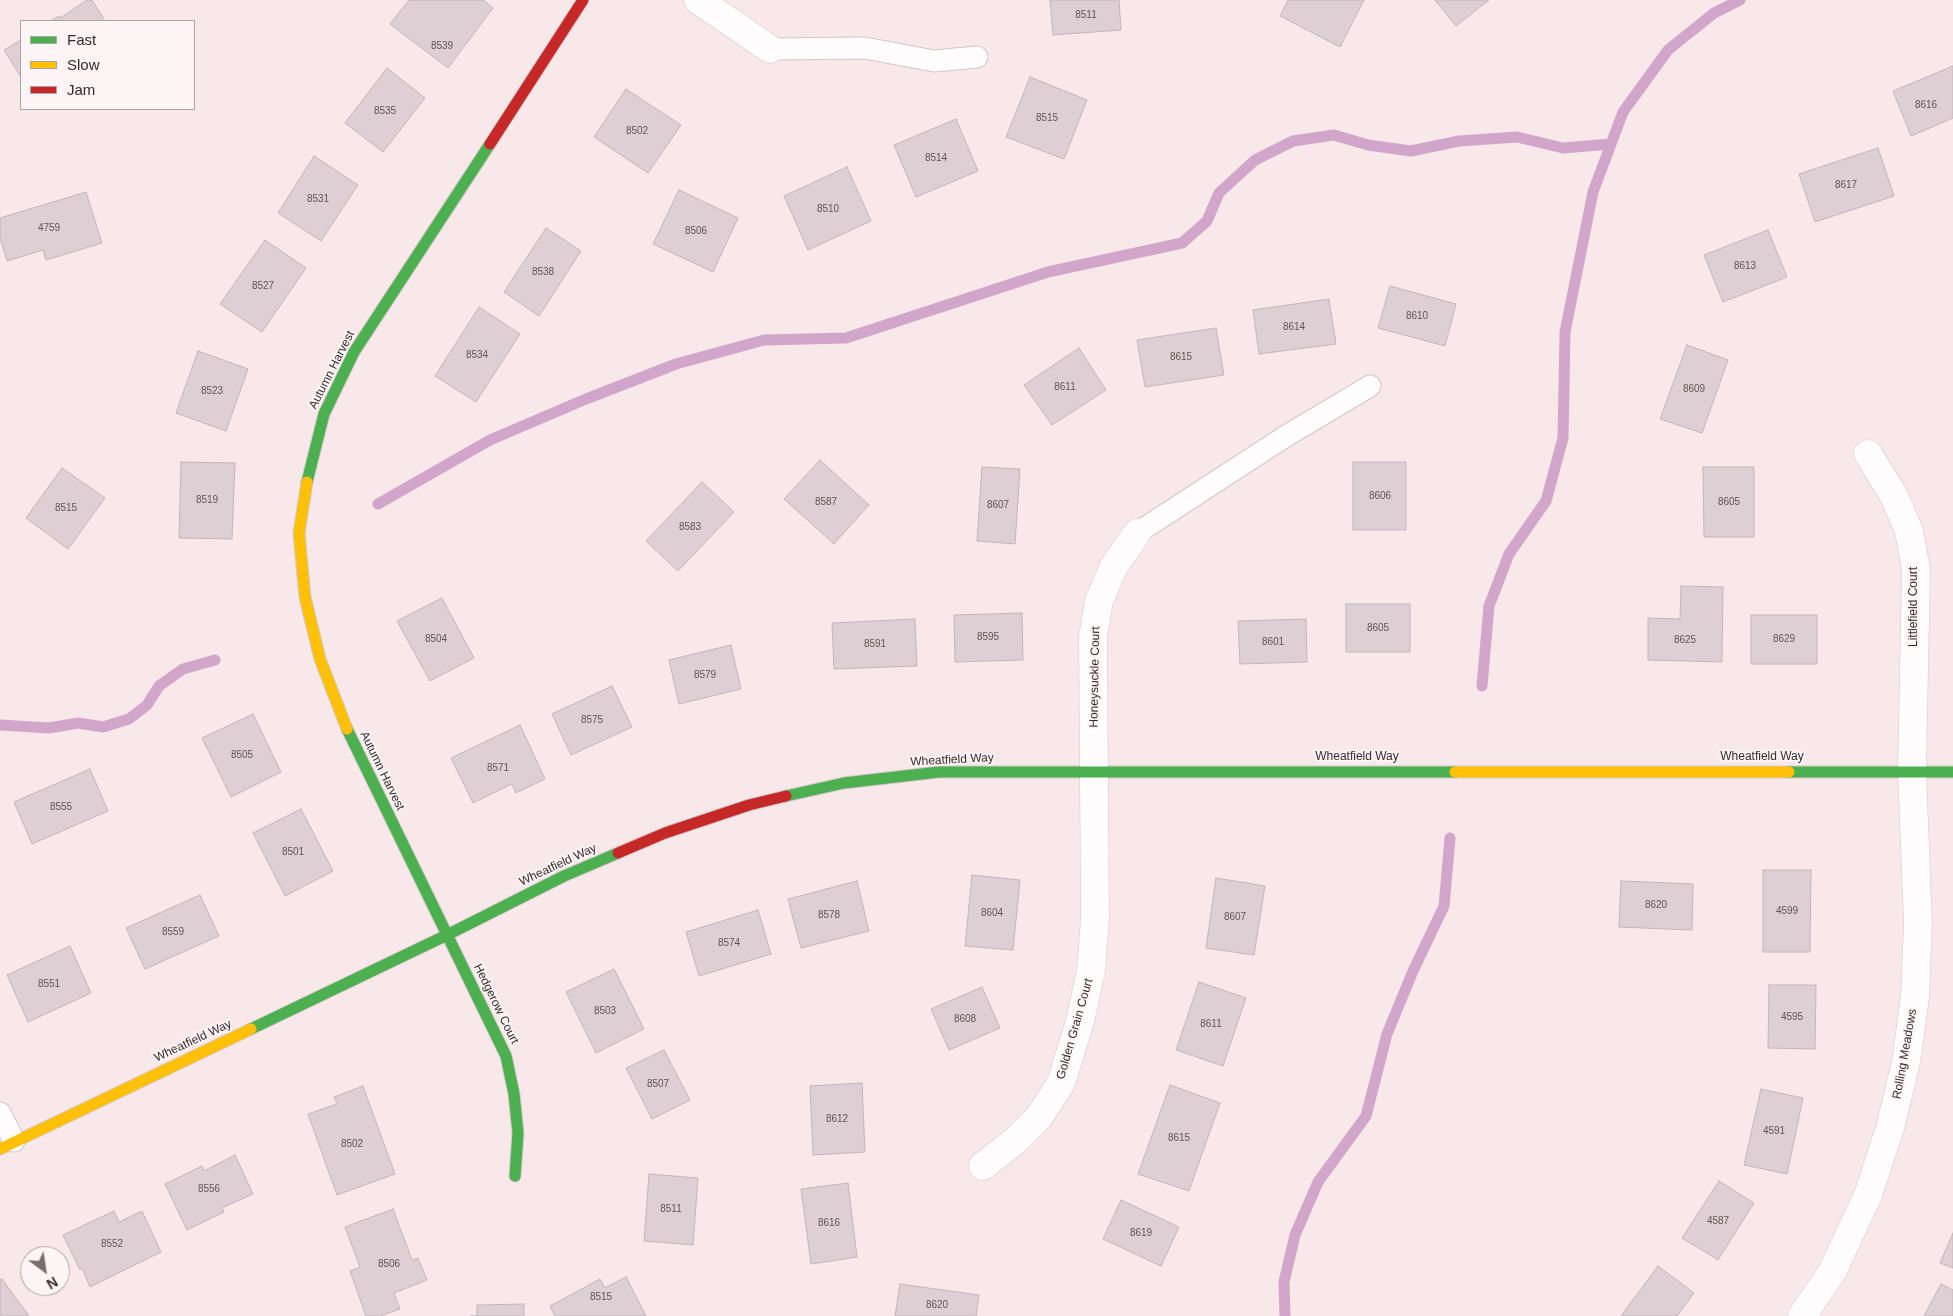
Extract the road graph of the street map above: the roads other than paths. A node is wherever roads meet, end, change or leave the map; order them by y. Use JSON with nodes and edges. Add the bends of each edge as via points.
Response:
{"nodes":[{"id":1,"x":583,"y":0,"type":"edge"},
{"id":2,"x":698,"y":0,"type":"edge"},
{"id":3,"x":770,"y":49,"type":"joint"},
{"id":4,"x":977,"y":57,"type":"dead end"},
{"id":5,"x":1370,"y":386,"type":"dead end"},
{"id":6,"x":1868,"y":454,"type":"dead end"},
{"id":7,"x":1137,"y":533,"type":"joint"},
{"id":8,"x":1093,"y":771,"type":"junction"},
{"id":9,"x":1912,"y":771,"type":"junction"},
{"id":10,"x":1953,"y":772,"type":"edge"},
{"id":11,"x":447,"y":935,"type":"junction"},
{"id":12,"x":0,"y":1113,"type":"edge"},
{"id":13,"x":7,"y":1145,"type":"edge"},
{"id":14,"x":982,"y":1166,"type":"dead end"},
{"id":15,"x":515,"y":1176,"type":"dead end"},
{"id":16,"x":1802,"y":1316,"type":"edge"}],
"edges":[{"from":1,"to":11,"type":"street","name":"Autumn Harvest","via":[[354,352],[324,414],[308,472],[299,533],[305,597],[320,659],[351,738]]},
{"from":2,"to":3,"type":"street"},
{"from":3,"to":4,"type":"lane","via":[[865,48],[934,61]]},
{"from":5,"to":7,"type":"lane","via":[[1286,436]]},
{"from":6,"to":9,"type":"street","name":"Littlefield Court","via":[[1902,514],[1909,531],[1916,569]]},
{"from":7,"to":8,"type":"street","name":"Honeysuckle Court","via":[[1114,566],[1099,601],[1094,638]]},
{"from":8,"to":9,"type":"street","name":"Wheatfield Way"},
{"from":8,"to":11,"type":"street","name":"Wheatfield Way","via":[[939,772],[844,783],[749,805],[665,833],[564,876]]},
{"from":8,"to":14,"type":"street","name":"Golden Grain Court","via":[[1095,919],[1091,971],[1080,1021],[1061,1083],[1039,1117]]},
{"from":9,"to":10,"type":"street","name":"Wheatfield Way"},
{"from":9,"to":16,"type":"street","name":"Rolling Meadows","via":[[1918,923],[1915,997],[1906,1062],[1890,1128],[1868,1195],[1832,1272]]},
{"from":11,"to":13,"type":"street","name":"Wheatfield Way"},
{"from":11,"to":15,"type":"street","name":"Hedgerow Court","via":[[506,1056],[518,1133]]},
{"from":12,"to":13,"type":"lane"}]}
